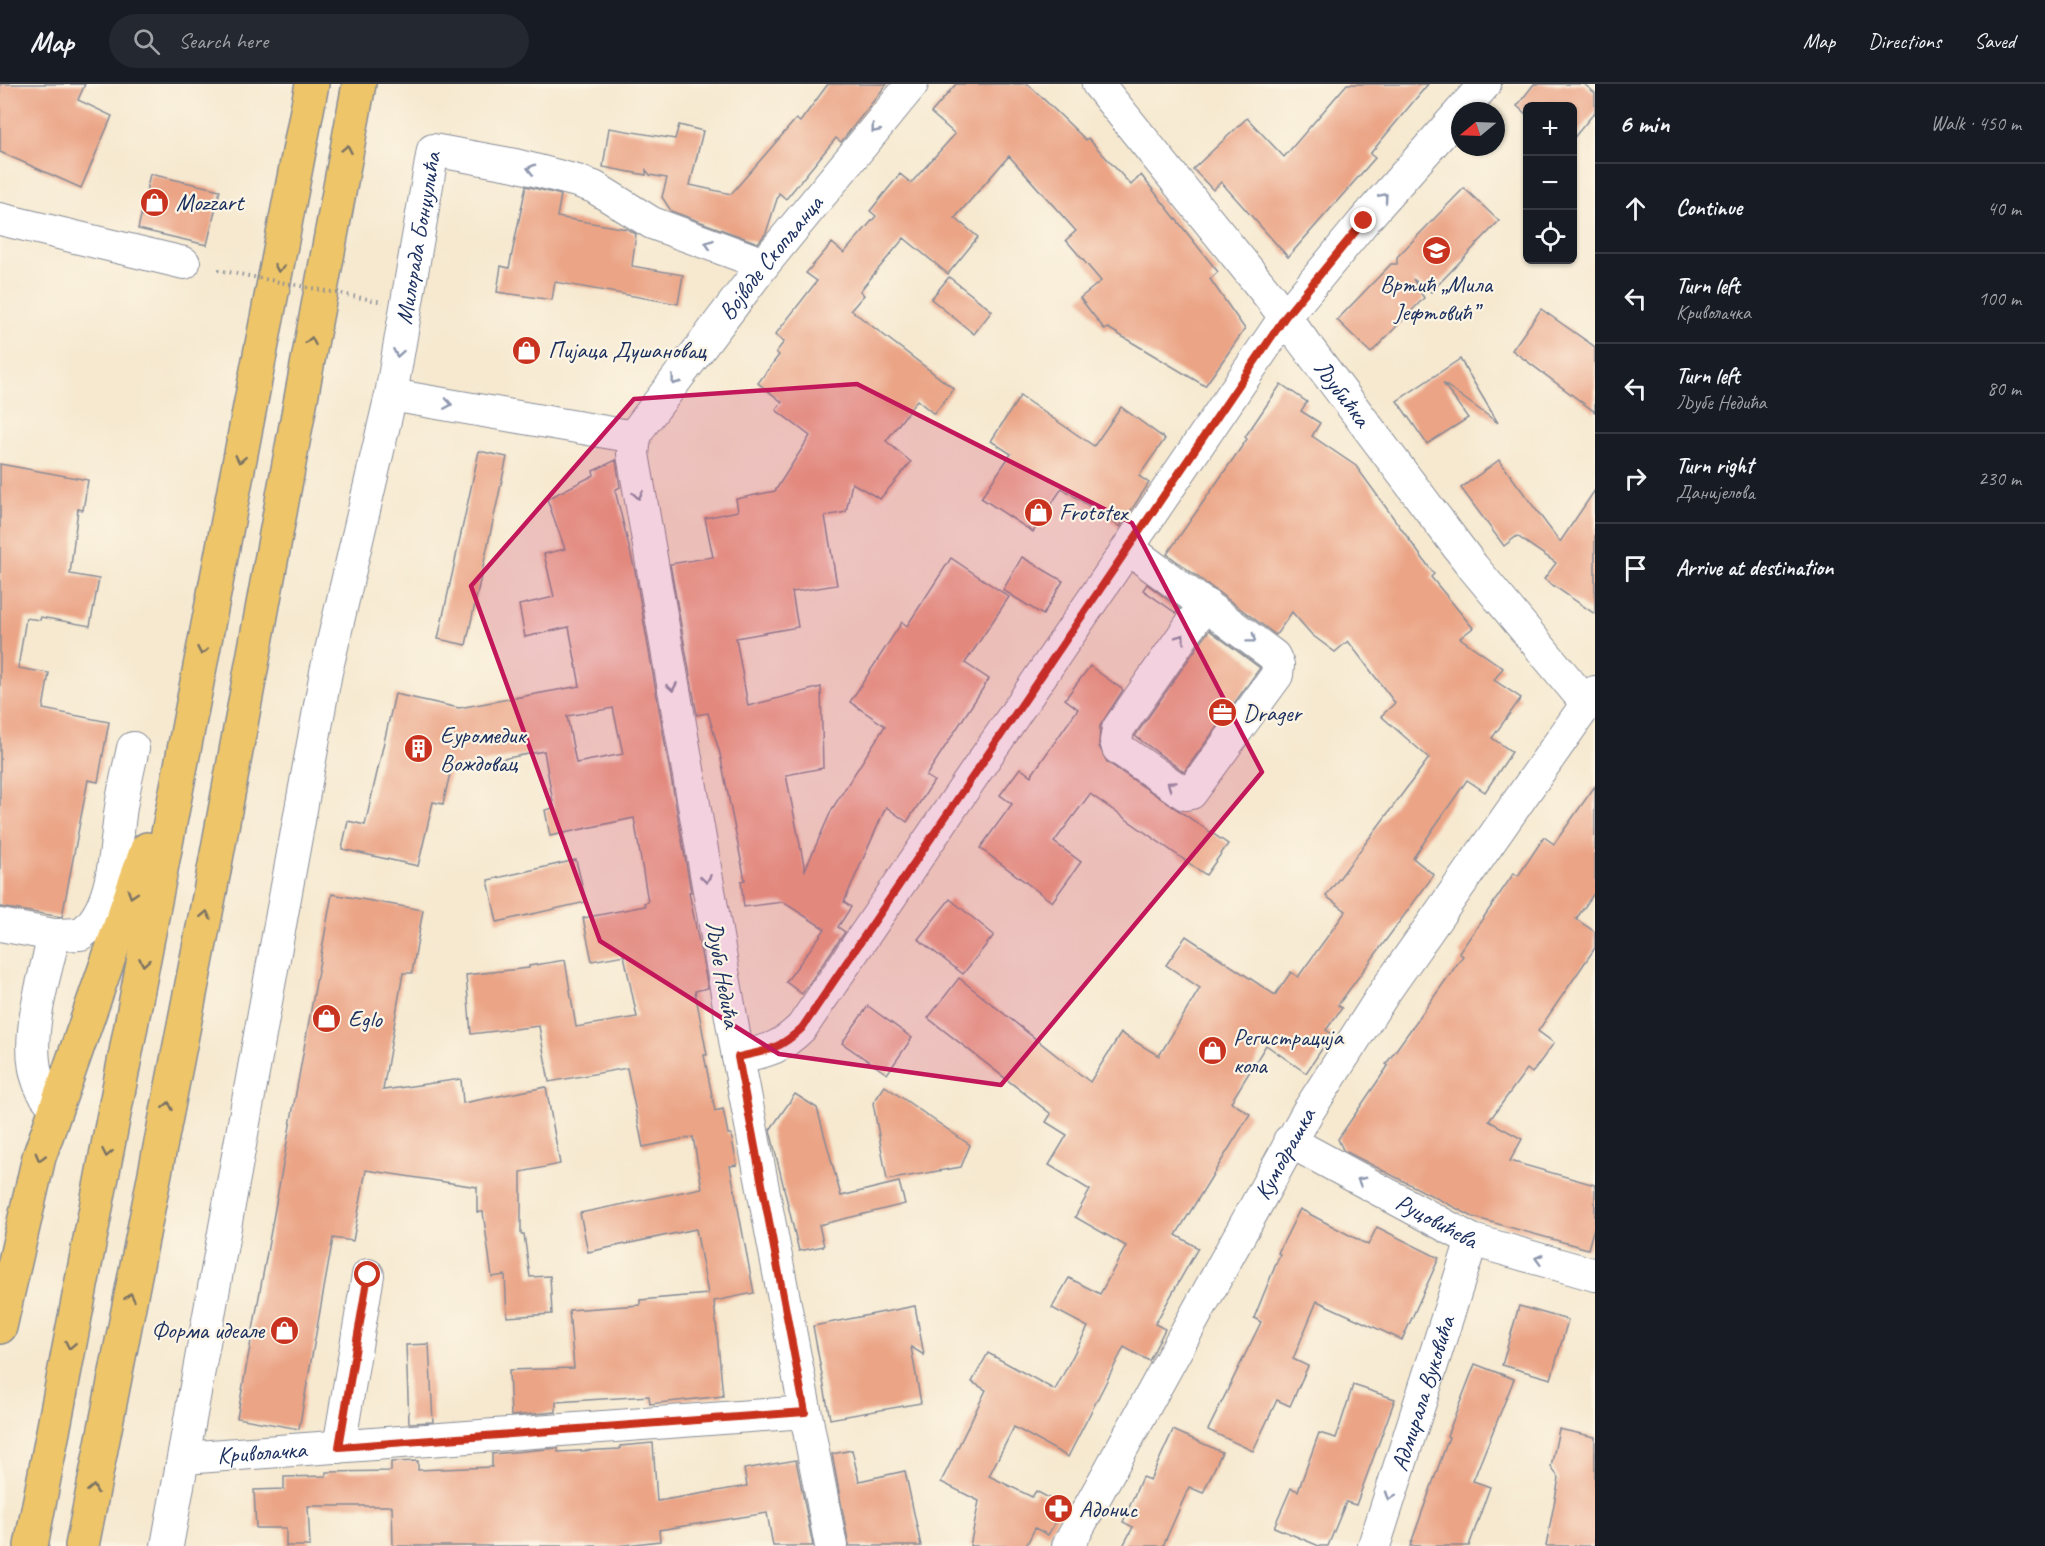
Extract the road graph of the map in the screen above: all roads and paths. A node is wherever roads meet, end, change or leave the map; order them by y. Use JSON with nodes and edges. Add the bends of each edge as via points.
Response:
{"nodes":[{"id":1,"x":312,"y":84,"type":"edge"},
{"id":2,"x":359,"y":84,"type":"edge"},
{"id":3,"x":912,"y":84,"type":"edge"},
{"id":4,"x":1098,"y":84,"type":"edge"},
{"id":5,"x":1485,"y":84,"type":"edge"},
{"id":6,"x":0,"y":219,"type":"edge"},
{"id":7,"x":184,"y":263,"type":"dead end"},
{"id":8,"x":764,"y":264,"type":"junction"},
{"id":9,"x":218,"y":270,"type":"dead end"},
{"id":10,"x":383,"y":302,"type":"dead end"},
{"id":11,"x":1285,"y":317,"type":"junction"},
{"id":12,"x":391,"y":395,"type":"junction"},
{"id":13,"x":635,"y":437,"type":"junction"},
{"id":14,"x":1129,"y":549,"type":"junction"},
{"id":15,"x":1205,"y":604,"type":"junction"},
{"id":16,"x":1591,"y":698,"type":"edge"},
{"id":17,"x":189,"y":718,"type":"junction"},
{"id":18,"x":133,"y":748,"type":"dead end"},
{"id":19,"x":0,"y":925,"type":"edge"},
{"id":20,"x":54,"y":935,"type":"junction"},
{"id":21,"x":738,"y":1057,"type":"junction"},
{"id":22,"x":55,"y":1107,"type":"junction"},
{"id":23,"x":1289,"y":1142,"type":"junction"},
{"id":24,"x":1472,"y":1240,"type":"junction"},
{"id":25,"x":368,"y":1275,"type":"dead end"},
{"id":26,"x":1595,"y":1275,"type":"edge"},
{"id":27,"x":0,"y":1328,"type":"edge"},
{"id":28,"x":805,"y":1412,"type":"junction"},
{"id":29,"x":339,"y":1447,"type":"junction"},
{"id":30,"x":184,"y":1458,"type":"junction"},
{"id":31,"x":31,"y":1546,"type":"edge"},
{"id":32,"x":82,"y":1546,"type":"edge"},
{"id":33,"x":167,"y":1546,"type":"edge"},
{"id":34,"x":831,"y":1546,"type":"edge"},
{"id":35,"x":1068,"y":1546,"type":"edge"},
{"id":36,"x":1374,"y":1546,"type":"edge"}],
"edges":[{"from":1,"to":17,"type":"highway","one_way":true},
{"from":32,"to":2,"type":"highway","one_way":true,"via":[[212,880]]},
{"from":3,"to":8,"type":"street","name":"Војводе Скопљанца","one_way":true},
{"from":4,"to":11,"type":"street","name":"Љубићка"},
{"from":11,"to":5,"type":"street","one_way":true},
{"from":6,"to":7,"type":"street"},
{"from":8,"to":12,"type":"street","name":"Милорада Бонџулића","one_way":true,"via":[[660,226],[577,181],[433,150]]},
{"from":8,"to":13,"type":"street","name":"Војводе Скопљанца","one_way":true},
{"from":9,"to":10,"type":"path","bridge":true},
{"from":11,"to":14,"type":"street"},
{"from":11,"to":16,"type":"street","name":"Љубићка","via":[[1473,567]]},
{"from":12,"to":13,"type":"street","one_way":true},
{"from":12,"to":30,"type":"street","via":[[327,672]]},
{"from":13,"to":21,"type":"street","name":"Љубе Недића","one_way":true,"via":[[634,472]]},
{"from":14,"to":15,"type":"street"},
{"from":14,"to":21,"type":"street","via":[[802,1028],[772,1050]]},
{"from":15,"to":15,"type":"street","one_way":true,"via":[[1274,656],[1277,675],[1191,793],[1185,794],[1118,748],[1116,741],[1118,729]]},
{"from":16,"to":23,"type":"street","name":"Кумодрашка","via":[[1386,990]]},
{"from":17,"to":22,"type":"highway","one_way":true,"via":[[115,946]]},
{"from":17,"to":31,"type":"highway","one_way":true},
{"from":18,"to":20,"type":"street","via":[[113,871],[97,915],[81,934]]},
{"from":19,"to":20,"type":"street"},
{"from":20,"to":22,"type":"street","via":[[34,1038],[39,1088]]},
{"from":21,"to":28,"type":"street","name":"Љубе Недића"},
{"from":22,"to":27,"type":"highway","one_way":true,"via":[[39,1157]]},
{"from":24,"to":23,"type":"street","name":"Руцовићева","one_way":true},
{"from":23,"to":35,"type":"street","name":"Кумодрашка"},
{"from":26,"to":24,"type":"street","name":"Руцовићева","one_way":true},
{"from":24,"to":36,"type":"street","name":"Адмирала Вуковића","one_way":true},
{"from":25,"to":29,"type":"street"},
{"from":28,"to":29,"type":"street","name":"Криволачка"},
{"from":28,"to":34,"type":"street","name":"Љубе Недића"},
{"from":29,"to":30,"type":"street","name":"Криволачка"},
{"from":30,"to":33,"type":"street"}]}
